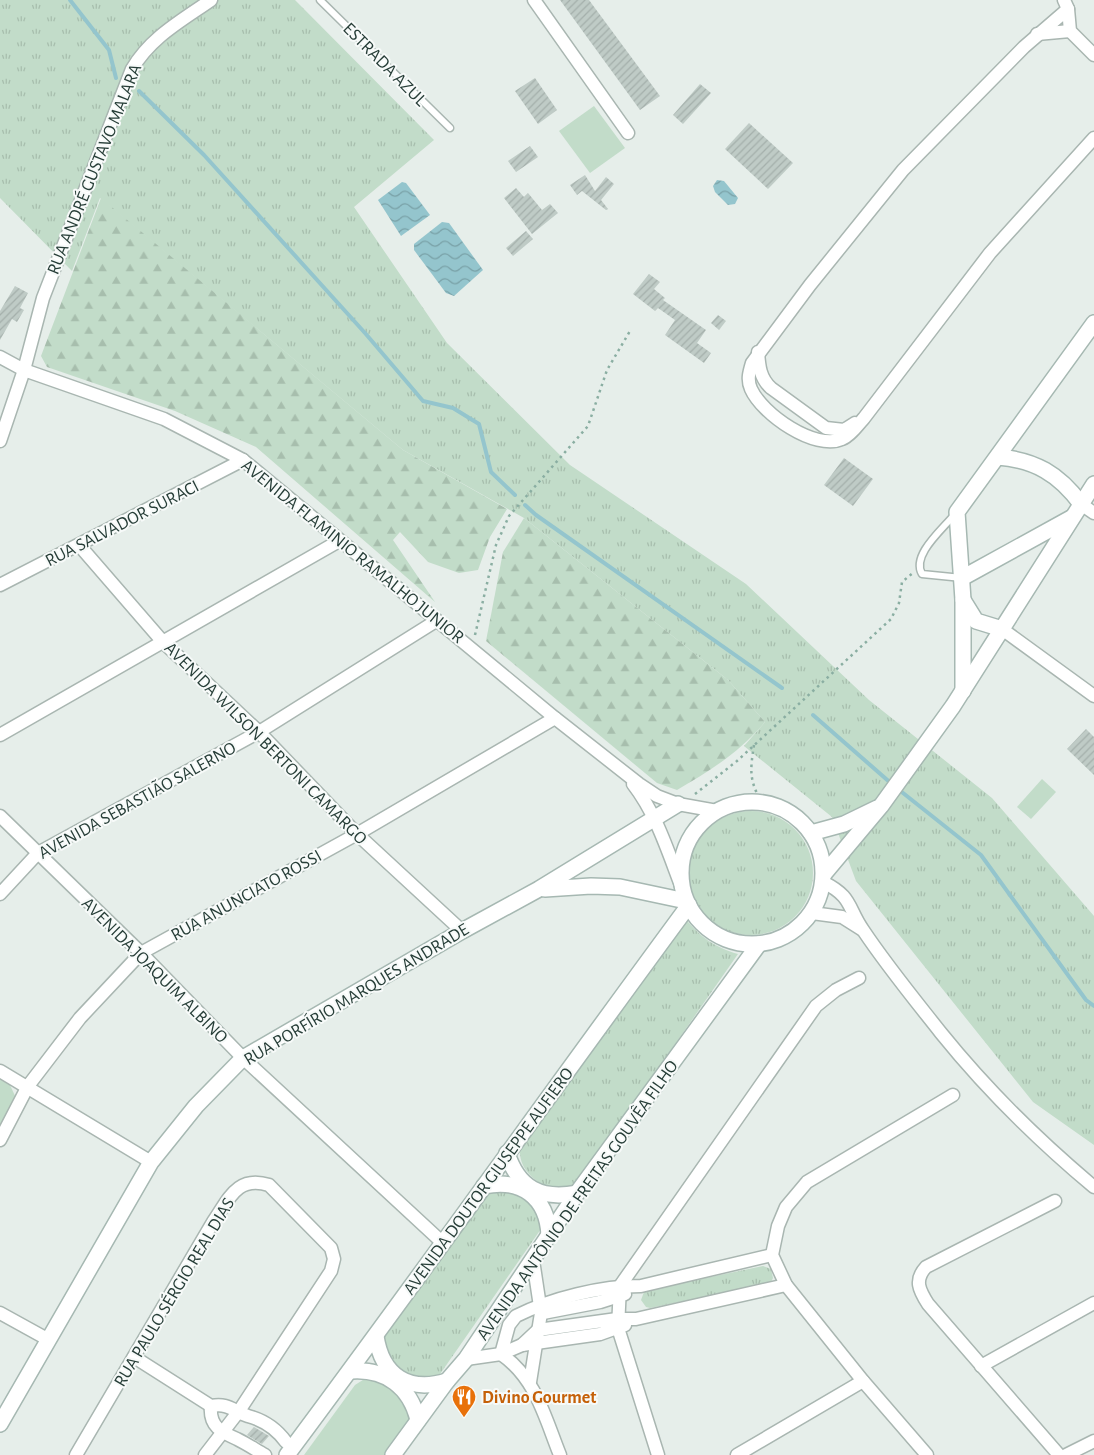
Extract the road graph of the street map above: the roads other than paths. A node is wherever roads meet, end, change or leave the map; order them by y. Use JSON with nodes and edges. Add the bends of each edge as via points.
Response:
{"nodes":[{"id":1,"x":211,"y":0,"type":"edge"},
{"id":2,"x":320,"y":0,"type":"edge"},
{"id":3,"x":534,"y":0,"type":"edge"},
{"id":4,"x":1068,"y":3,"type":"edge"},
{"id":5,"x":1070,"y":31,"type":"junction"},
{"id":6,"x":1037,"y":34,"type":"junction"},
{"id":7,"x":1094,"y":54,"type":"edge"},
{"id":8,"x":450,"y":128,"type":"dead end"},
{"id":9,"x":628,"y":133,"type":"dead end"},
{"id":10,"x":1094,"y":138,"type":"edge"},
{"id":11,"x":1094,"y":323,"type":"edge"},
{"id":12,"x":758,"y":352,"type":"junction"},
{"id":13,"x":0,"y":357,"type":"edge"},
{"id":14,"x":24,"y":370,"type":"junction"},
{"id":15,"x":864,"y":418,"type":"junction"},
{"id":16,"x":0,"y":442,"type":"edge"},
{"id":17,"x":998,"y":457,"type":"junction"},
{"id":18,"x":243,"y":460,"type":"junction"},
{"id":19,"x":1094,"y":484,"type":"edge"},
{"id":20,"x":1081,"y":504,"type":"junction"},
{"id":21,"x":957,"y":512,"type":"junction"},
{"id":22,"x":1094,"y":513,"type":"edge"},
{"id":23,"x":1072,"y":517,"type":"junction"},
{"id":24,"x":339,"y":541,"type":"junction"},
{"id":25,"x":79,"y":545,"type":"junction"},
{"id":26,"x":962,"y":578,"type":"junction"},
{"id":27,"x":0,"y":585,"type":"edge"},
{"id":28,"x":963,"y":600,"type":"junction"},
{"id":29,"x":436,"y":621,"type":"junction"},
{"id":30,"x":1002,"y":629,"type":"junction"},
{"id":31,"x":163,"y":642,"type":"junction"},
{"id":32,"x":963,"y":691,"type":"junction"},
{"id":33,"x":1094,"y":696,"type":"edge"},
{"id":34,"x":555,"y":718,"type":"junction"},
{"id":35,"x":258,"y":732,"type":"junction"},
{"id":36,"x":0,"y":735,"type":"edge"},
{"id":37,"x":622,"y":770,"type":"junction"},
{"id":38,"x":678,"y":804,"type":"junction"},
{"id":39,"x":882,"y":804,"type":"junction"},
{"id":40,"x":717,"y":812,"type":"junction"},
{"id":41,"x":0,"y":816,"type":"edge"},
{"id":42,"x":655,"y":820,"type":"junction"},
{"id":43,"x":811,"y":833,"type":"junction"},
{"id":44,"x":357,"y":834,"type":"junction"},
{"id":45,"x":38,"y":853,"type":"junction"},
{"id":46,"x":824,"y":878,"type":"junction"},
{"id":47,"x":539,"y":889,"type":"junction"},
{"id":48,"x":0,"y":894,"type":"edge"},
{"id":49,"x":686,"y":898,"type":"junction"},
{"id":50,"x":812,"y":913,"type":"junction"},
{"id":51,"x":861,"y":929,"type":"junction"},
{"id":52,"x":462,"y":931,"type":"junction"},
{"id":53,"x":758,"y":944,"type":"junction"},
{"id":54,"x":141,"y":953,"type":"junction"},
{"id":55,"x":859,"y":978,"type":"dead end"},
{"id":56,"x":243,"y":1058,"type":"junction"},
{"id":57,"x":0,"y":1071,"type":"edge"},
{"id":58,"x":28,"y":1086,"type":"junction"},
{"id":59,"x":952,"y":1095,"type":"dead end"},
{"id":60,"x":0,"y":1140,"type":"edge"},
{"id":61,"x":507,"y":1153,"type":"junction"},
{"id":62,"x":151,"y":1162,"type":"junction"},
{"id":63,"x":484,"y":1186,"type":"junction"},
{"id":64,"x":1094,"y":1188,"type":"edge"},
{"id":65,"x":577,"y":1194,"type":"junction"},
{"id":66,"x":1055,"y":1201,"type":"dead end"},
{"id":67,"x":549,"y":1235,"type":"junction"},
{"id":68,"x":444,"y":1244,"type":"junction"},
{"id":69,"x":772,"y":1255,"type":"junction"},
{"id":70,"x":533,"y":1260,"type":"junction"},
{"id":71,"x":786,"y":1285,"type":"junction"},
{"id":72,"x":1094,"y":1303,"type":"edge"},
{"id":73,"x":619,"y":1308,"type":"junction"},
{"id":74,"x":537,"y":1310,"type":"junction"},
{"id":75,"x":0,"y":1313,"type":"edge"},
{"id":76,"x":538,"y":1330,"type":"junction"},
{"id":77,"x":376,"y":1336,"type":"junction"},
{"id":78,"x":49,"y":1340,"type":"junction"},
{"id":79,"x":536,"y":1344,"type":"junction"},
{"id":80,"x":522,"y":1346,"type":"junction"},
{"id":81,"x":501,"y":1354,"type":"junction"},
{"id":82,"x":134,"y":1357,"type":"junction"},
{"id":83,"x":466,"y":1360,"type":"junction"},
{"id":84,"x":981,"y":1366,"type":"junction"},
{"id":85,"x":352,"y":1371,"type":"junction"},
{"id":86,"x":447,"y":1381,"type":"junction"},
{"id":87,"x":863,"y":1381,"type":"junction"},
{"id":88,"x":530,"y":1382,"type":"junction"},
{"id":89,"x":211,"y":1406,"type":"junction"},
{"id":90,"x":243,"y":1413,"type":"junction"},
{"id":91,"x":418,"y":1420,"type":"junction"},
{"id":92,"x":0,"y":1424,"type":"edge"},
{"id":93,"x":222,"y":1433,"type":"junction"},
{"id":94,"x":1094,"y":1441,"type":"edge"},
{"id":95,"x":289,"y":1447,"type":"edge"},
{"id":96,"x":76,"y":1455,"type":"edge"},
{"id":97,"x":205,"y":1455,"type":"edge"},
{"id":98,"x":265,"y":1455,"type":"edge"},
{"id":99,"x":394,"y":1455,"type":"edge"},
{"id":100,"x":560,"y":1455,"type":"edge"},
{"id":101,"x":658,"y":1455,"type":"edge"},
{"id":102,"x":737,"y":1455,"type":"edge"},
{"id":103,"x":927,"y":1455,"type":"edge"},
{"id":104,"x":1059,"y":1455,"type":"edge"},
{"id":105,"x":1066,"y":1455,"type":"edge"}],
"edges":[{"from":1,"to":14,"type":"street","name":"RUA ANDRÉ GUSTAVO MALARA","via":[[156,37],[132,69],[43,298]]},
{"from":2,"to":8,"type":"lane","name":"ESTRADA AZUL"},
{"from":3,"to":9,"type":"street"},
{"from":4,"to":5,"type":"street"},
{"from":4,"to":6,"type":"street"},
{"from":5,"to":6,"type":"street"},
{"from":5,"to":7,"type":"street"},
{"from":6,"to":12,"type":"street","via":[[903,170]]},
{"from":10,"to":15,"type":"street","via":[[990,253]]},
{"from":11,"to":17,"type":"street"},
{"from":12,"to":15,"type":"street","via":[[759,369],[765,382],[826,428],[844,430]]},
{"from":12,"to":15,"type":"street","via":[[748,377],[756,398],[810,440],[823,443],[843,439]]},
{"from":13,"to":14,"type":"street","name":"AVENIDA FLAMINIO RAMALHO JUNIOR"},
{"from":14,"to":16,"type":"street","name":"RUA ANDRÉ GUSTAVO MALARA"},
{"from":14,"to":18,"type":"street","name":"AVENIDA FLAMINIO RAMALHO JUNIOR","via":[[164,419]]},
{"from":17,"to":20,"type":"street","via":[[1028,462],[1054,475]]},
{"from":17,"to":21,"type":"street"},
{"from":18,"to":24,"type":"street","name":"AVENIDA FLAMINIO RAMALHO JUNIOR"},
{"from":18,"to":25,"type":"street","name":"RUA SALVADOR SURACI"},
{"from":19,"to":20,"type":"street"},
{"from":20,"to":22,"type":"street"},
{"from":20,"to":23,"type":"street"},
{"from":21,"to":26,"type":"street"},
{"from":21,"to":26,"type":"lane","via":[[924,552],[918,568],[922,574],[930,576]]},
{"from":23,"to":26,"type":"street"},
{"from":23,"to":30,"type":"street"},
{"from":24,"to":29,"type":"street","name":"AVENIDA FLAMINIO RAMALHO JUNIOR"},
{"from":24,"to":31,"type":"street"},
{"from":25,"to":27,"type":"street","name":"RUA SALVADOR SURACI"},
{"from":25,"to":31,"type":"street","name":"AVENIDA WILSON BERTONI CAMARGO"},
{"from":26,"to":28,"type":"street"},
{"from":28,"to":30,"type":"street","via":[[976,621]]},
{"from":28,"to":32,"type":"street"},
{"from":29,"to":34,"type":"street","name":"AVENIDA FLAMINIO RAMALHO JUNIOR"},
{"from":29,"to":35,"type":"street","name":"AVENIDA SEBASTIÃO SALERNO"},
{"from":30,"to":32,"type":"street"},
{"from":30,"to":33,"type":"street"},
{"from":31,"to":35,"type":"street","name":"AVENIDA WILSON BERTONI CAMARGO"},
{"from":31,"to":36,"type":"street"},
{"from":32,"to":39,"type":"street"},
{"from":34,"to":37,"type":"street","name":"AVENIDA FLAMINIO RAMALHO JUNIOR"},
{"from":34,"to":44,"type":"street","name":"RUA ANUNCIATO ROSSI"},
{"from":35,"to":44,"type":"street","name":"AVENIDA WILSON BERTONI CAMARGO"},
{"from":35,"to":45,"type":"street","name":"AVENIDA SEBASTIÃO SALERNO"},
{"from":37,"to":38,"type":"street","name":"AVENIDA FLAMINIO RAMALHO JUNIOR","via":[[645,788]]},
{"from":37,"to":42,"type":"street","name":"AVENIDA FLAMINIO RAMALHO JUNIOR"},
{"from":38,"to":40,"type":"street","name":"AVENIDA FLAMINIO RAMALHO JUNIOR"},
{"from":38,"to":42,"type":"street","name":"RUA PORFÍRIO MARQUES ANDRADE"},
{"from":39,"to":43,"type":"street","via":[[844,824]]},
{"from":39,"to":46,"type":"street"},
{"from":40,"to":43,"type":"street","via":[[731,805],[762,803],[784,809]]},
{"from":40,"to":49,"type":"street","via":[[700,826],[687,844],[681,873]]},
{"from":41,"to":45,"type":"street","name":"AVENIDA JOAQUIM ALBINO"},
{"from":42,"to":47,"type":"street","name":"RUA PORFÍRIO MARQUES ANDRADE"},
{"from":42,"to":49,"type":"street","name":"AVENIDA FLAMINIO RAMALHO JUNIOR"},
{"from":43,"to":46,"type":"street","via":[[821,852]]},
{"from":44,"to":52,"type":"street","name":"AVENIDA WILSON BERTONI CAMARGO"},
{"from":44,"to":54,"type":"street","name":"RUA ANUNCIATO ROSSI"},
{"from":45,"to":48,"type":"street","name":"AVENIDA SEBASTIÃO SALERNO"},
{"from":45,"to":54,"type":"street","name":"AVENIDA JOAQUIM ALBINO"},
{"from":46,"to":50,"type":"street"},
{"from":46,"to":51,"type":"street","via":[[848,901]]},
{"from":47,"to":49,"type":"street","name":"RUA PORFÍRIO MARQUES ANDRADE","via":[[620,887]]},
{"from":47,"to":52,"type":"street","name":"RUA PORFÍRIO MARQUES ANDRADE"},
{"from":49,"to":53,"type":"street","via":[[701,922],[718,935],[737,942]]},
{"from":49,"to":61,"type":"street","name":"AVENIDA DOUTOR GIUSEPPE AUFIERO"},
{"from":50,"to":51,"type":"street","via":[[842,917]]},
{"from":50,"to":53,"type":"street","via":[[797,929],[779,939]]},
{"from":51,"to":64,"type":"street","via":[[942,1035],[1039,1140]]},
{"from":52,"to":56,"type":"street","name":"RUA PORFÍRIO MARQUES ANDRADE"},
{"from":53,"to":65,"type":"street","name":"AVENIDA ANTÔNIO DE FREITAS GOUVÊA FILHO"},
{"from":54,"to":56,"type":"street","name":"AVENIDA JOAQUIM ALBINO"},
{"from":54,"to":58,"type":"street","name":"RUA ANUNCIATO ROSSI","via":[[80,1018]]},
{"from":55,"to":73,"type":"street","via":[[816,1006]]},
{"from":56,"to":62,"type":"street","name":"RUA PORFÍRIO MARQUES ANDRADE","via":[[196,1106]]},
{"from":56,"to":68,"type":"street","name":"AVENIDA JOAQUIM ALBINO"},
{"from":57,"to":58,"type":"street"},
{"from":58,"to":60,"type":"street","name":"RUA ANUNCIATO ROSSI"},
{"from":58,"to":62,"type":"street"},
{"from":59,"to":69,"type":"street","via":[[807,1182],[786,1207]]},
{"from":61,"to":63,"type":"street","name":"AVENIDA DOUTOR GIUSEPPE AUFIERO"},
{"from":61,"to":65,"type":"street","via":[[520,1180],[532,1189],[547,1195]]},
{"from":62,"to":78,"type":"street","name":"RUA PORFÍRIO MARQUES ANDRADE"},
{"from":63,"to":67,"type":"street","via":[[508,1184],[530,1193],[545,1212]]},
{"from":63,"to":68,"type":"street","name":"AVENIDA DOUTOR GIUSEPPE AUFIERO"},
{"from":65,"to":67,"type":"street","name":"AVENIDA ANTÔNIO DE FREITAS GOUVÊA FILHO"},
{"from":66,"to":84,"type":"street","via":[[926,1266],[920,1273],[920,1290],[928,1304]]},
{"from":67,"to":70,"type":"street","name":"AVENIDA ANTÔNIO DE FREITAS GOUVÊA FILHO"},
{"from":68,"to":77,"type":"street","name":"AVENIDA DOUTOR GIUSEPPE AUFIERO"},
{"from":69,"to":71,"type":"street"},
{"from":69,"to":73,"type":"street","via":[[641,1286]]},
{"from":70,"to":74,"type":"street"},
{"from":70,"to":83,"type":"street","name":"AVENIDA ANTÔNIO DE FREITAS GOUVÊA FILHO"},
{"from":71,"to":73,"type":"street","via":[[636,1319]]},
{"from":71,"to":87,"type":"street"},
{"from":72,"to":84,"type":"street"},
{"from":73,"to":74,"type":"street","via":[[595,1291]]},
{"from":73,"to":76,"type":"street"},
{"from":73,"to":79,"type":"street"},
{"from":73,"to":101,"type":"street"},
{"from":74,"to":76,"type":"street"},
{"from":74,"to":81,"type":"street","via":[[516,1316],[509,1325]]},
{"from":75,"to":78,"type":"street"},
{"from":76,"to":79,"type":"street"},
{"from":76,"to":80,"type":"street"},
{"from":77,"to":85,"type":"street","name":"AVENIDA DOUTOR GIUSEPPE AUFIERO"},
{"from":77,"to":86,"type":"street","via":[[384,1363],[405,1382],[434,1385]]},
{"from":78,"to":92,"type":"street","name":"RUA PORFÍRIO MARQUES ANDRADE"},
{"from":79,"to":80,"type":"street"},
{"from":79,"to":88,"type":"street"},
{"from":80,"to":81,"type":"street"},
{"from":81,"to":83,"type":"street"},
{"from":81,"to":88,"type":"street","via":[[514,1363]]},
{"from":82,"to":89,"type":"street"},
{"from":82,"to":90,"type":"street","name":"RUA PAULO SÉRGIO REAL DIAS","via":[[232,1194],[246,1183],[269,1185],[331,1248],[334,1259],[332,1271]]},
{"from":82,"to":96,"type":"street","name":"RUA PAULO SÉRGIO REAL DIAS"},
{"from":83,"to":86,"type":"street","name":"AVENIDA ANTÔNIO DE FREITAS GOUVÊA FILHO"},
{"from":84,"to":104,"type":"street"},
{"from":85,"to":91,"type":"street","via":[[365,1370],[390,1378],[409,1396]]},
{"from":85,"to":95,"type":"street","name":"AVENIDA DOUTOR GIUSEPPE AUFIERO"},
{"from":86,"to":91,"type":"street","name":"AVENIDA ANTÔNIO DE FREITAS GOUVÊA FILHO"},
{"from":87,"to":102,"type":"street"},
{"from":87,"to":103,"type":"street"},
{"from":88,"to":100,"type":"street"},
{"from":89,"to":90,"type":"street","via":[[226,1405]]},
{"from":89,"to":93,"type":"street","via":[[213,1423]]},
{"from":90,"to":93,"type":"street","name":"RUA PAULO SÉRGIO REAL DIAS"},
{"from":90,"to":95,"type":"street"},
{"from":91,"to":99,"type":"street","name":"AVENIDA ANTÔNIO DE FREITAS GOUVÊA FILHO"},
{"from":93,"to":97,"type":"street","name":"RUA PAULO SÉRGIO REAL DIAS"},
{"from":93,"to":98,"type":"street"},
{"from":94,"to":105,"type":"street"}]}
